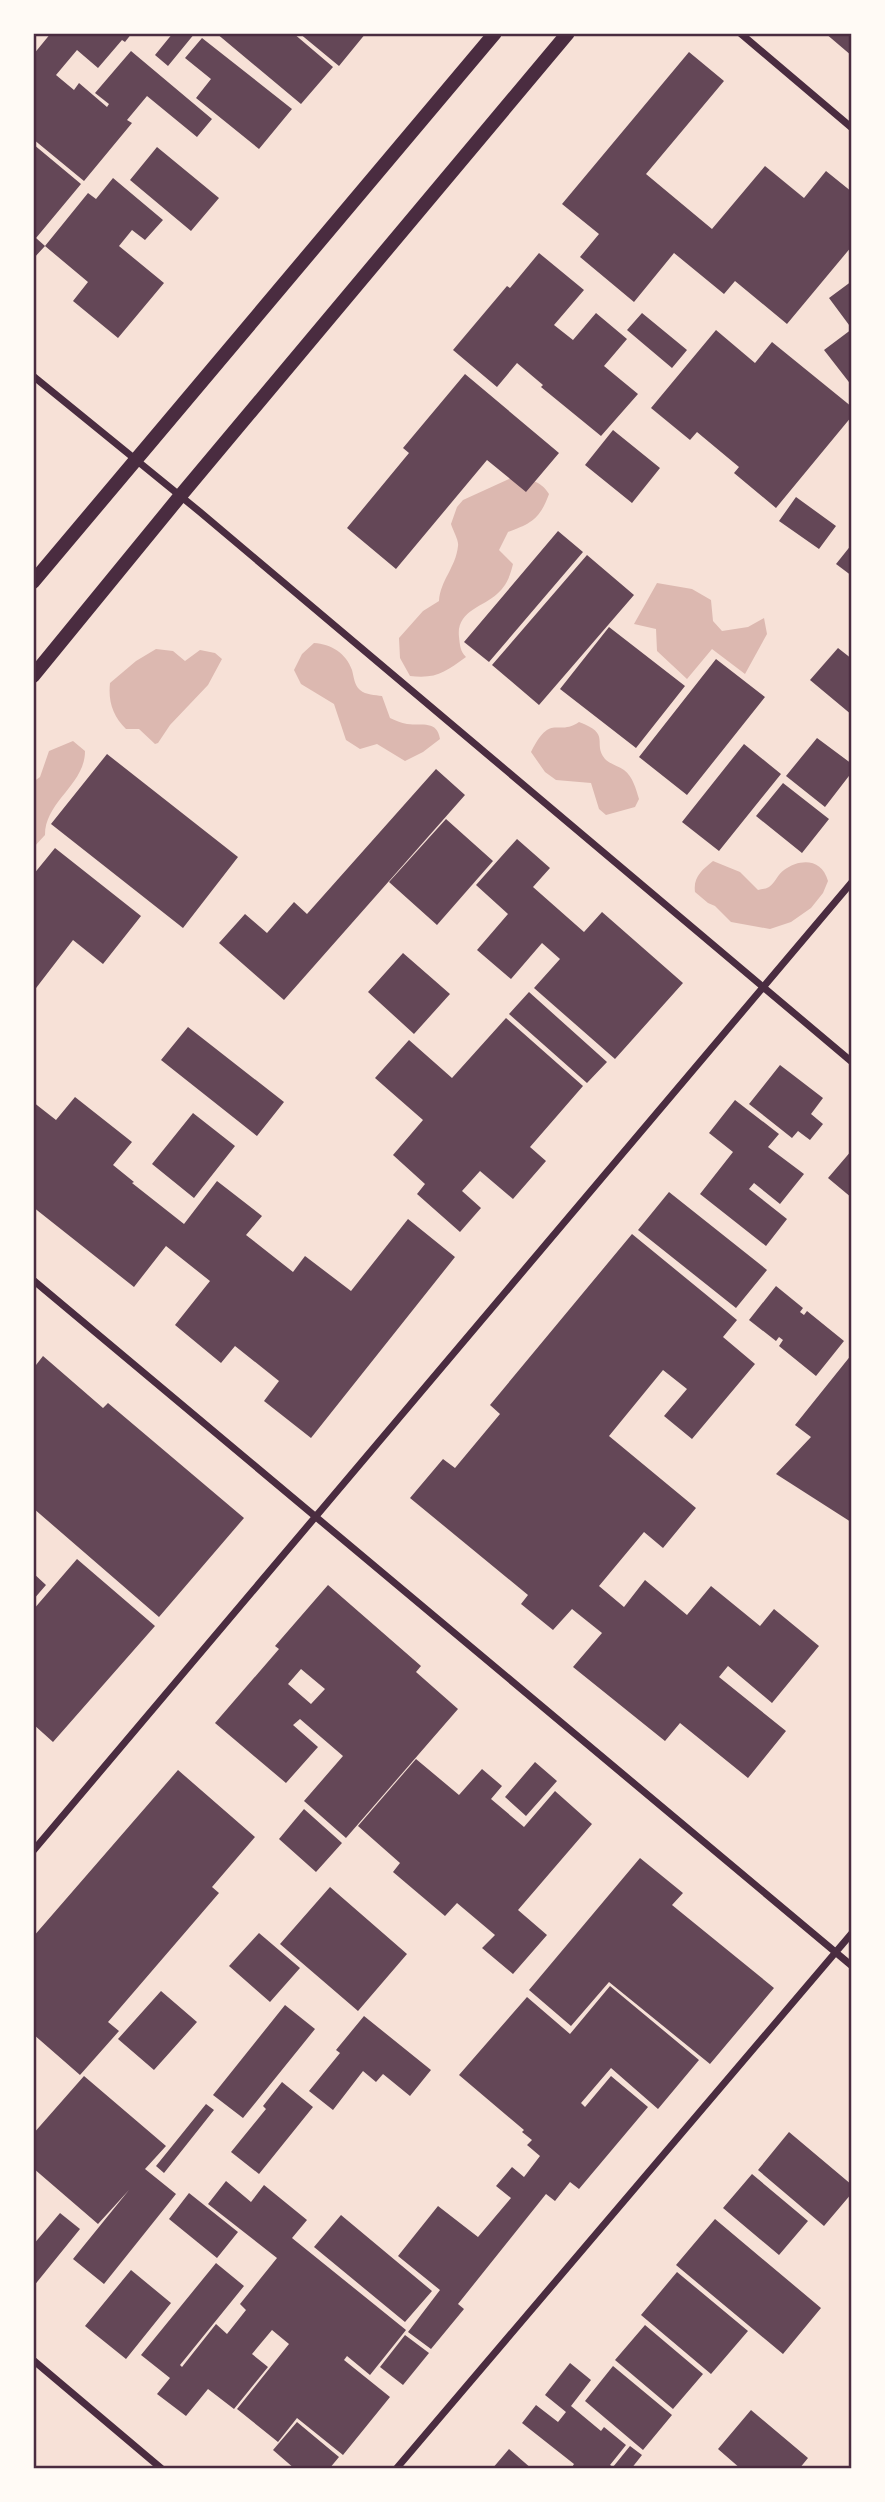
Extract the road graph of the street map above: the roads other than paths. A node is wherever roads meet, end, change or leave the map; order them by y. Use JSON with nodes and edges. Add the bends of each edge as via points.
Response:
{"nodes":[{"id":1,"x":495,"y":33,"type":"edge"},
{"id":2,"x":568,"y":33,"type":"edge"},
{"id":3,"x":740,"y":33,"type":"edge"},
{"id":4,"x":852,"y":128,"type":"edge"},
{"id":5,"x":33,"y":376,"type":"edge"},
{"id":6,"x":136,"y":461,"type":"junction"},
{"id":7,"x":181,"y":495,"type":"junction"},
{"id":8,"x":33,"y":582,"type":"edge"},
{"id":9,"x":33,"y":676,"type":"edge"},
{"id":10,"x":852,"y":882,"type":"edge"},
{"id":11,"x":763,"y":987,"type":"junction"},
{"id":12,"x":852,"y":1062,"type":"edge"},
{"id":13,"x":33,"y":1280,"type":"edge"},
{"id":14,"x":315,"y":1516,"type":"junction"},
{"id":15,"x":33,"y":1851,"type":"edge"},
{"id":16,"x":852,"y":1933,"type":"edge"},
{"id":17,"x":836,"y":1952,"type":"junction"},
{"id":18,"x":852,"y":1966,"type":"edge"},
{"id":19,"x":33,"y":2360,"type":"edge"},
{"id":20,"x":162,"y":2469,"type":"edge"},
{"id":21,"x":396,"y":2469,"type":"edge"}],
"edges":[{"from":1,"to":6,"type":"main road"},
{"from":2,"to":7,"type":"main road"},
{"from":3,"to":4,"type":"street"},
{"from":5,"to":6,"type":"street"},
{"from":6,"to":7,"type":"street"},
{"from":6,"to":8,"type":"main road"},
{"from":7,"to":9,"type":"main road"},
{"from":7,"to":11,"type":"street"},
{"from":10,"to":11,"type":"street"},
{"from":11,"to":12,"type":"street"},
{"from":11,"to":14,"type":"street"},
{"from":13,"to":14,"type":"street"},
{"from":14,"to":15,"type":"street"},
{"from":14,"to":17,"type":"street"},
{"from":16,"to":17,"type":"street"},
{"from":17,"to":18,"type":"street"},
{"from":17,"to":21,"type":"street"},
{"from":19,"to":20,"type":"street"}]}
